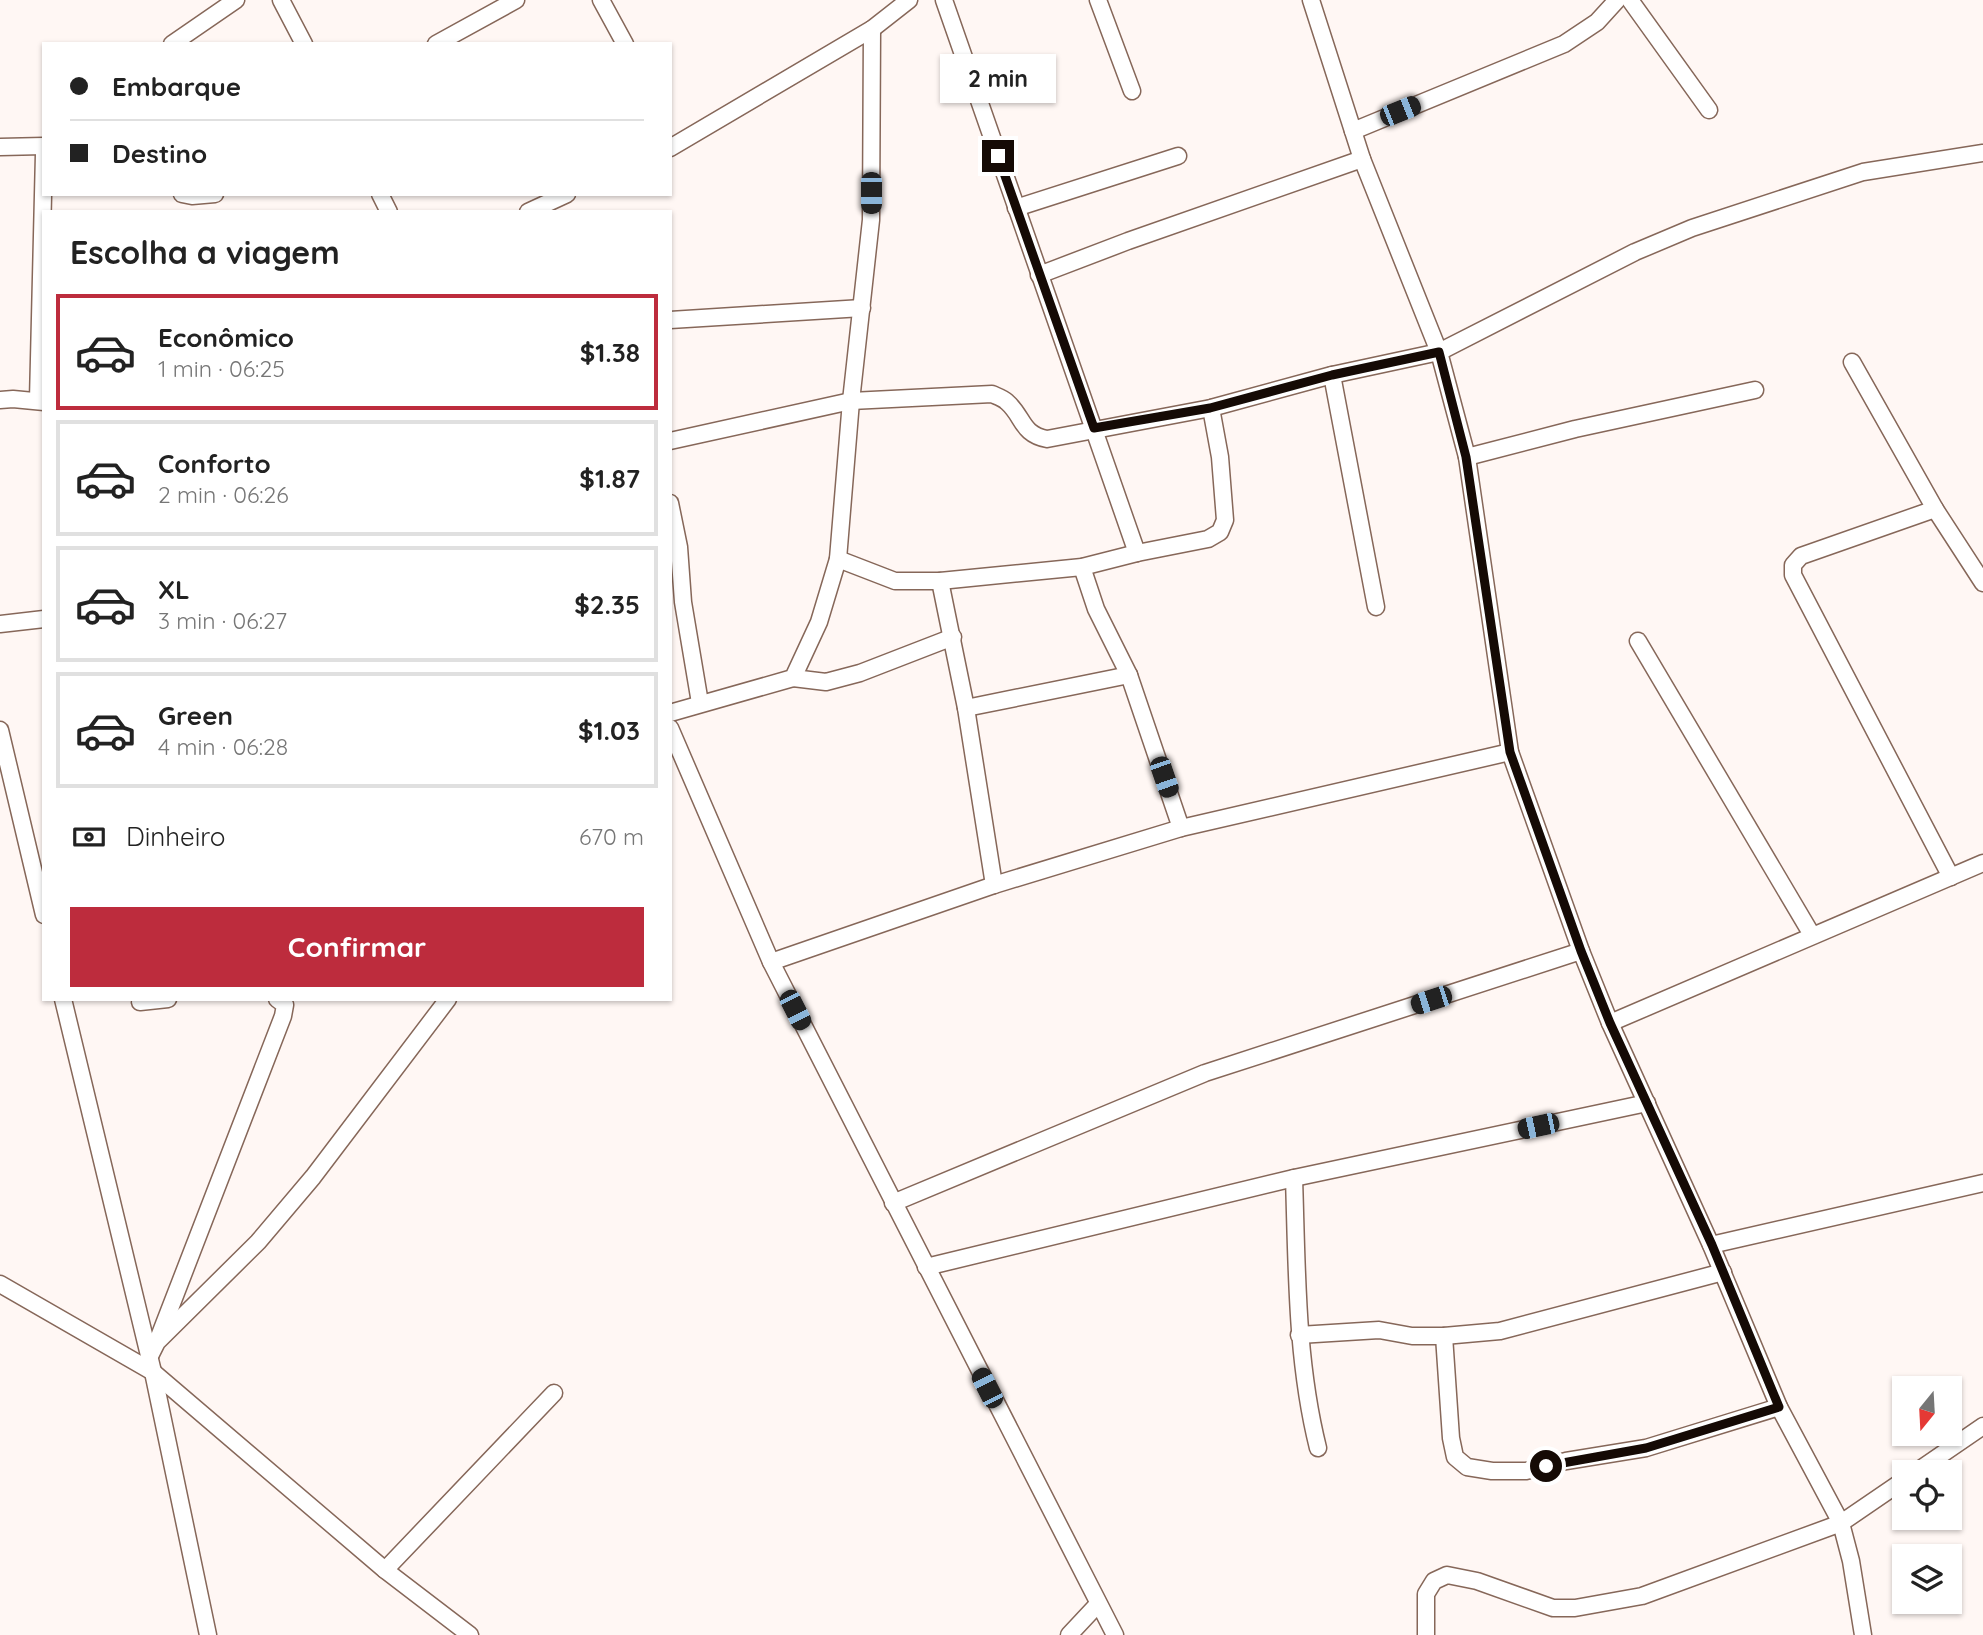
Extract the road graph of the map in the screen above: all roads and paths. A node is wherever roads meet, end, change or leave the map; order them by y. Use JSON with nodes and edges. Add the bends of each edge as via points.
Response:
{"nodes":[{"id":1,"x":236,"y":0,"type":"edge"},
{"id":2,"x":281,"y":0,"type":"edge"},
{"id":3,"x":516,"y":0,"type":"edge"},
{"id":4,"x":601,"y":0,"type":"edge"},
{"id":5,"x":908,"y":0,"type":"edge"},
{"id":6,"x":944,"y":0,"type":"edge"},
{"id":7,"x":1098,"y":0,"type":"edge"},
{"id":8,"x":1311,"y":0,"type":"edge"},
{"id":9,"x":1617,"y":0,"type":"edge"},
{"id":10,"x":1630,"y":0,"type":"edge"},
{"id":11,"x":872,"y":29,"type":"junction"},
{"id":12,"x":175,"y":42,"type":"edge"},
{"id":13,"x":303,"y":42,"type":"edge"},
{"id":14,"x":440,"y":42,"type":"edge"},
{"id":15,"x":624,"y":42,"type":"edge"},
{"id":16,"x":1132,"y":90,"type":"dead end"},
{"id":17,"x":1709,"y":110,"type":"dead end"},
{"id":18,"x":1353,"y":131,"type":"junction"},
{"id":19,"x":0,"y":147,"type":"edge"},
{"id":20,"x":674,"y":147,"type":"edge"},
{"id":21,"x":42,"y":153,"type":"edge"},
{"id":22,"x":1983,"y":153,"type":"edge"},
{"id":23,"x":1178,"y":156,"type":"dead end"},
{"id":24,"x":1362,"y":159,"type":"junction"},
{"id":25,"x":564,"y":196,"type":"edge"},
{"id":26,"x":1016,"y":208,"type":"junction"},
{"id":27,"x":532,"y":210,"type":"edge"},
{"id":28,"x":1039,"y":275,"type":"junction"},
{"id":29,"x":42,"y":277,"type":"edge"},
{"id":30,"x":862,"y":308,"type":"junction"},
{"id":31,"x":672,"y":320,"type":"edge"},
{"id":32,"x":1439,"y":352,"type":"junction"},
{"id":33,"x":1852,"y":362,"type":"dead end"},
{"id":34,"x":1332,"y":375,"type":"junction"},
{"id":35,"x":1755,"y":390,"type":"dead end"},
{"id":36,"x":0,"y":400,"type":"edge"},
{"id":37,"x":41,"y":401,"type":"edge"},
{"id":38,"x":851,"y":401,"type":"junction"},
{"id":39,"x":1210,"y":408,"type":"junction"},
{"id":40,"x":1094,"y":428,"type":"junction"},
{"id":41,"x":672,"y":441,"type":"edge"},
{"id":42,"x":1466,"y":457,"type":"junction"},
{"id":43,"x":1935,"y":509,"type":"junction"},
{"id":44,"x":672,"y":513,"type":"edge"},
{"id":45,"x":1137,"y":553,"type":"junction"},
{"id":46,"x":838,"y":559,"type":"junction"},
{"id":47,"x":1082,"y":567,"type":"junction"},
{"id":48,"x":940,"y":581,"type":"junction"},
{"id":49,"x":1983,"y":583,"type":"edge"},
{"id":50,"x":1376,"y":607,"type":"dead end"},
{"id":51,"x":42,"y":619,"type":"edge"},
{"id":52,"x":0,"y":624,"type":"edge"},
{"id":53,"x":953,"y":637,"type":"junction"},
{"id":54,"x":1638,"y":642,"type":"dead end"},
{"id":55,"x":1129,"y":675,"type":"junction"},
{"id":56,"x":793,"y":678,"type":"junction"},
{"id":57,"x":700,"y":703,"type":"junction"},
{"id":58,"x":966,"y":708,"type":"junction"},
{"id":59,"x":672,"y":712,"type":"edge"},
{"id":60,"x":0,"y":730,"type":"edge"},
{"id":61,"x":672,"y":733,"type":"edge"},
{"id":62,"x":1510,"y":752,"type":"junction"},
{"id":63,"x":1181,"y":828,"type":"junction"},
{"id":64,"x":1983,"y":863,"type":"edge"},
{"id":65,"x":1951,"y":877,"type":"junction"},
{"id":66,"x":994,"y":884,"type":"junction"},
{"id":67,"x":42,"y":907,"type":"edge"},
{"id":68,"x":1812,"y":936,"type":"junction"},
{"id":69,"x":1581,"y":951,"type":"junction"},
{"id":70,"x":771,"y":962,"type":"junction"},
{"id":71,"x":64,"y":1001,"type":"edge"},
{"id":72,"x":149,"y":1001,"type":"edge"},
{"id":73,"x":280,"y":1001,"type":"edge"},
{"id":74,"x":446,"y":1001,"type":"edge"},
{"id":75,"x":140,"y":1002,"type":"dead end"},
{"id":76,"x":1610,"y":1023,"type":"junction"},
{"id":77,"x":1647,"y":1103,"type":"junction"},
{"id":78,"x":1294,"y":1178,"type":"junction"},
{"id":79,"x":1983,"y":1183,"type":"edge"},
{"id":80,"x":893,"y":1203,"type":"junction"},
{"id":81,"x":1712,"y":1245,"type":"junction"},
{"id":82,"x":926,"y":1267,"type":"junction"},
{"id":83,"x":1723,"y":1272,"type":"junction"},
{"id":84,"x":0,"y":1284,"type":"edge"},
{"id":85,"x":1299,"y":1335,"type":"junction"},
{"id":86,"x":1444,"y":1336,"type":"junction"},
{"id":87,"x":157,"y":1342,"type":"junction"},
{"id":88,"x":151,"y":1366,"type":"junction"},
{"id":89,"x":554,"y":1393,"type":"dead end"},
{"id":90,"x":1779,"y":1407,"type":"junction"},
{"id":91,"x":1983,"y":1426,"type":"edge"},
{"id":92,"x":1318,"y":1448,"type":"dead end"},
{"id":93,"x":1933,"y":1460,"type":"edge"},
{"id":94,"x":1892,"y":1488,"type":"edge"},
{"id":95,"x":1841,"y":1523,"type":"junction"},
{"id":96,"x":385,"y":1570,"type":"junction"},
{"id":97,"x":1098,"y":1604,"type":"junction"},
{"id":98,"x":208,"y":1635,"type":"edge"},
{"id":99,"x":470,"y":1635,"type":"edge"},
{"id":100,"x":1069,"y":1635,"type":"edge"},
{"id":101,"x":1115,"y":1635,"type":"edge"},
{"id":102,"x":1426,"y":1635,"type":"edge"},
{"id":103,"x":1863,"y":1635,"type":"edge"}],
"edges":[{"from":1,"to":12,"type":"street"},
{"from":2,"to":13,"type":"street"},
{"from":3,"to":14,"type":"street"},
{"from":4,"to":15,"type":"street"},
{"from":5,"to":11,"type":"street"},
{"from":6,"to":26,"type":"street"},
{"from":7,"to":16,"type":"street"},
{"from":8,"to":18,"type":"street"},
{"from":9,"to":18,"type":"street","via":[[1597,22],[1564,44]]},
{"from":10,"to":17,"type":"street"},
{"from":11,"to":20,"type":"street"},
{"from":11,"to":30,"type":"street","via":[[871,220]]},
{"from":18,"to":24,"type":"street"},
{"from":19,"to":21,"type":"street"},
{"from":22,"to":32,"type":"street","via":[[1863,172],[1692,228],[1635,252]]},
{"from":23,"to":26,"type":"street"},
{"from":24,"to":28,"type":"street"},
{"from":24,"to":32,"type":"street"},
{"from":25,"to":27,"type":"street"},
{"from":26,"to":28,"type":"street"},
{"from":28,"to":40,"type":"street"},
{"from":29,"to":37,"type":"street"},
{"from":30,"to":31,"type":"street"},
{"from":30,"to":38,"type":"street"},
{"from":32,"to":34,"type":"street"},
{"from":32,"to":42,"type":"street"},
{"from":33,"to":43,"type":"street"},
{"from":34,"to":39,"type":"street"},
{"from":34,"to":50,"type":"street"},
{"from":35,"to":42,"type":"street"},
{"from":36,"to":37,"type":"street"},
{"from":38,"to":40,"type":"street","via":[[992,394],[1006,401],[1036,436],[1047,439]]},
{"from":38,"to":41,"type":"street"},
{"from":38,"to":46,"type":"street"},
{"from":39,"to":40,"type":"street"},
{"from":39,"to":45,"type":"street","via":[[1220,457],[1225,520],[1220,532],[1208,539]]},
{"from":40,"to":45,"type":"street"},
{"from":42,"to":62,"type":"street"},
{"from":43,"to":49,"type":"street"},
{"from":43,"to":65,"type":"street","via":[[1801,556],[1793,565],[1793,575]]},
{"from":44,"to":57,"type":"street"},
{"from":45,"to":47,"type":"street"},
{"from":46,"to":48,"type":"street","via":[[895,581]]},
{"from":46,"to":56,"type":"street","via":[[820,622]]},
{"from":47,"to":48,"type":"street"},
{"from":47,"to":55,"type":"street","via":[[1096,609]]},
{"from":48,"to":53,"type":"street"},
{"from":51,"to":52,"type":"street"},
{"from":53,"to":56,"type":"street","via":[[826,682]]},
{"from":53,"to":58,"type":"street"},
{"from":54,"to":68,"type":"street"},
{"from":55,"to":58,"type":"street"},
{"from":55,"to":63,"type":"street"},
{"from":56,"to":57,"type":"street"},
{"from":57,"to":59,"type":"street"},
{"from":58,"to":66,"type":"street"},
{"from":60,"to":67,"type":"street"},
{"from":61,"to":70,"type":"street"},
{"from":62,"to":63,"type":"street"},
{"from":62,"to":69,"type":"street"},
{"from":63,"to":66,"type":"street"},
{"from":64,"to":65,"type":"street"},
{"from":65,"to":68,"type":"street"},
{"from":66,"to":70,"type":"street"},
{"from":68,"to":76,"type":"street"},
{"from":69,"to":76,"type":"street"},
{"from":69,"to":80,"type":"street","via":[[1205,1073]]},
{"from":70,"to":80,"type":"street"},
{"from":71,"to":88,"type":"street"},
{"from":72,"to":75,"type":"street"},
{"from":73,"to":87,"type":"street","via":[[285,1005],[283,1016]]},
{"from":74,"to":87,"type":"street","via":[[258,1242]]},
{"from":76,"to":77,"type":"street"},
{"from":77,"to":78,"type":"street"},
{"from":77,"to":81,"type":"street"},
{"from":78,"to":82,"type":"street"},
{"from":78,"to":85,"type":"street"},
{"from":79,"to":81,"type":"street"},
{"from":80,"to":82,"type":"street"},
{"from":81,"to":83,"type":"street"},
{"from":82,"to":97,"type":"street"},
{"from":83,"to":86,"type":"street","via":[[1500,1331]]},
{"from":83,"to":90,"type":"street"},
{"from":84,"to":88,"type":"street"},
{"from":85,"to":86,"type":"street","via":[[1379,1330]]},
{"from":85,"to":92,"type":"street","via":[[1307,1407]]},
{"from":86,"to":90,"type":"street","via":[[1451,1438],[1455,1457],[1467,1467],[1526,1471],[1646,1448]]},
{"from":87,"to":88,"type":"street"},
{"from":88,"to":96,"type":"street"},
{"from":88,"to":98,"type":"street"},
{"from":89,"to":96,"type":"street"},
{"from":90,"to":95,"type":"street"},
{"from":91,"to":93,"type":"street"},
{"from":94,"to":95,"type":"street"},
{"from":95,"to":102,"type":"street","via":[[1642,1596],[1575,1608],[1553,1608],[1447,1575],[1434,1581],[1426,1594]]},
{"from":95,"to":103,"type":"street"},
{"from":96,"to":99,"type":"street"},
{"from":97,"to":100,"type":"street"},
{"from":97,"to":101,"type":"street"}]}
